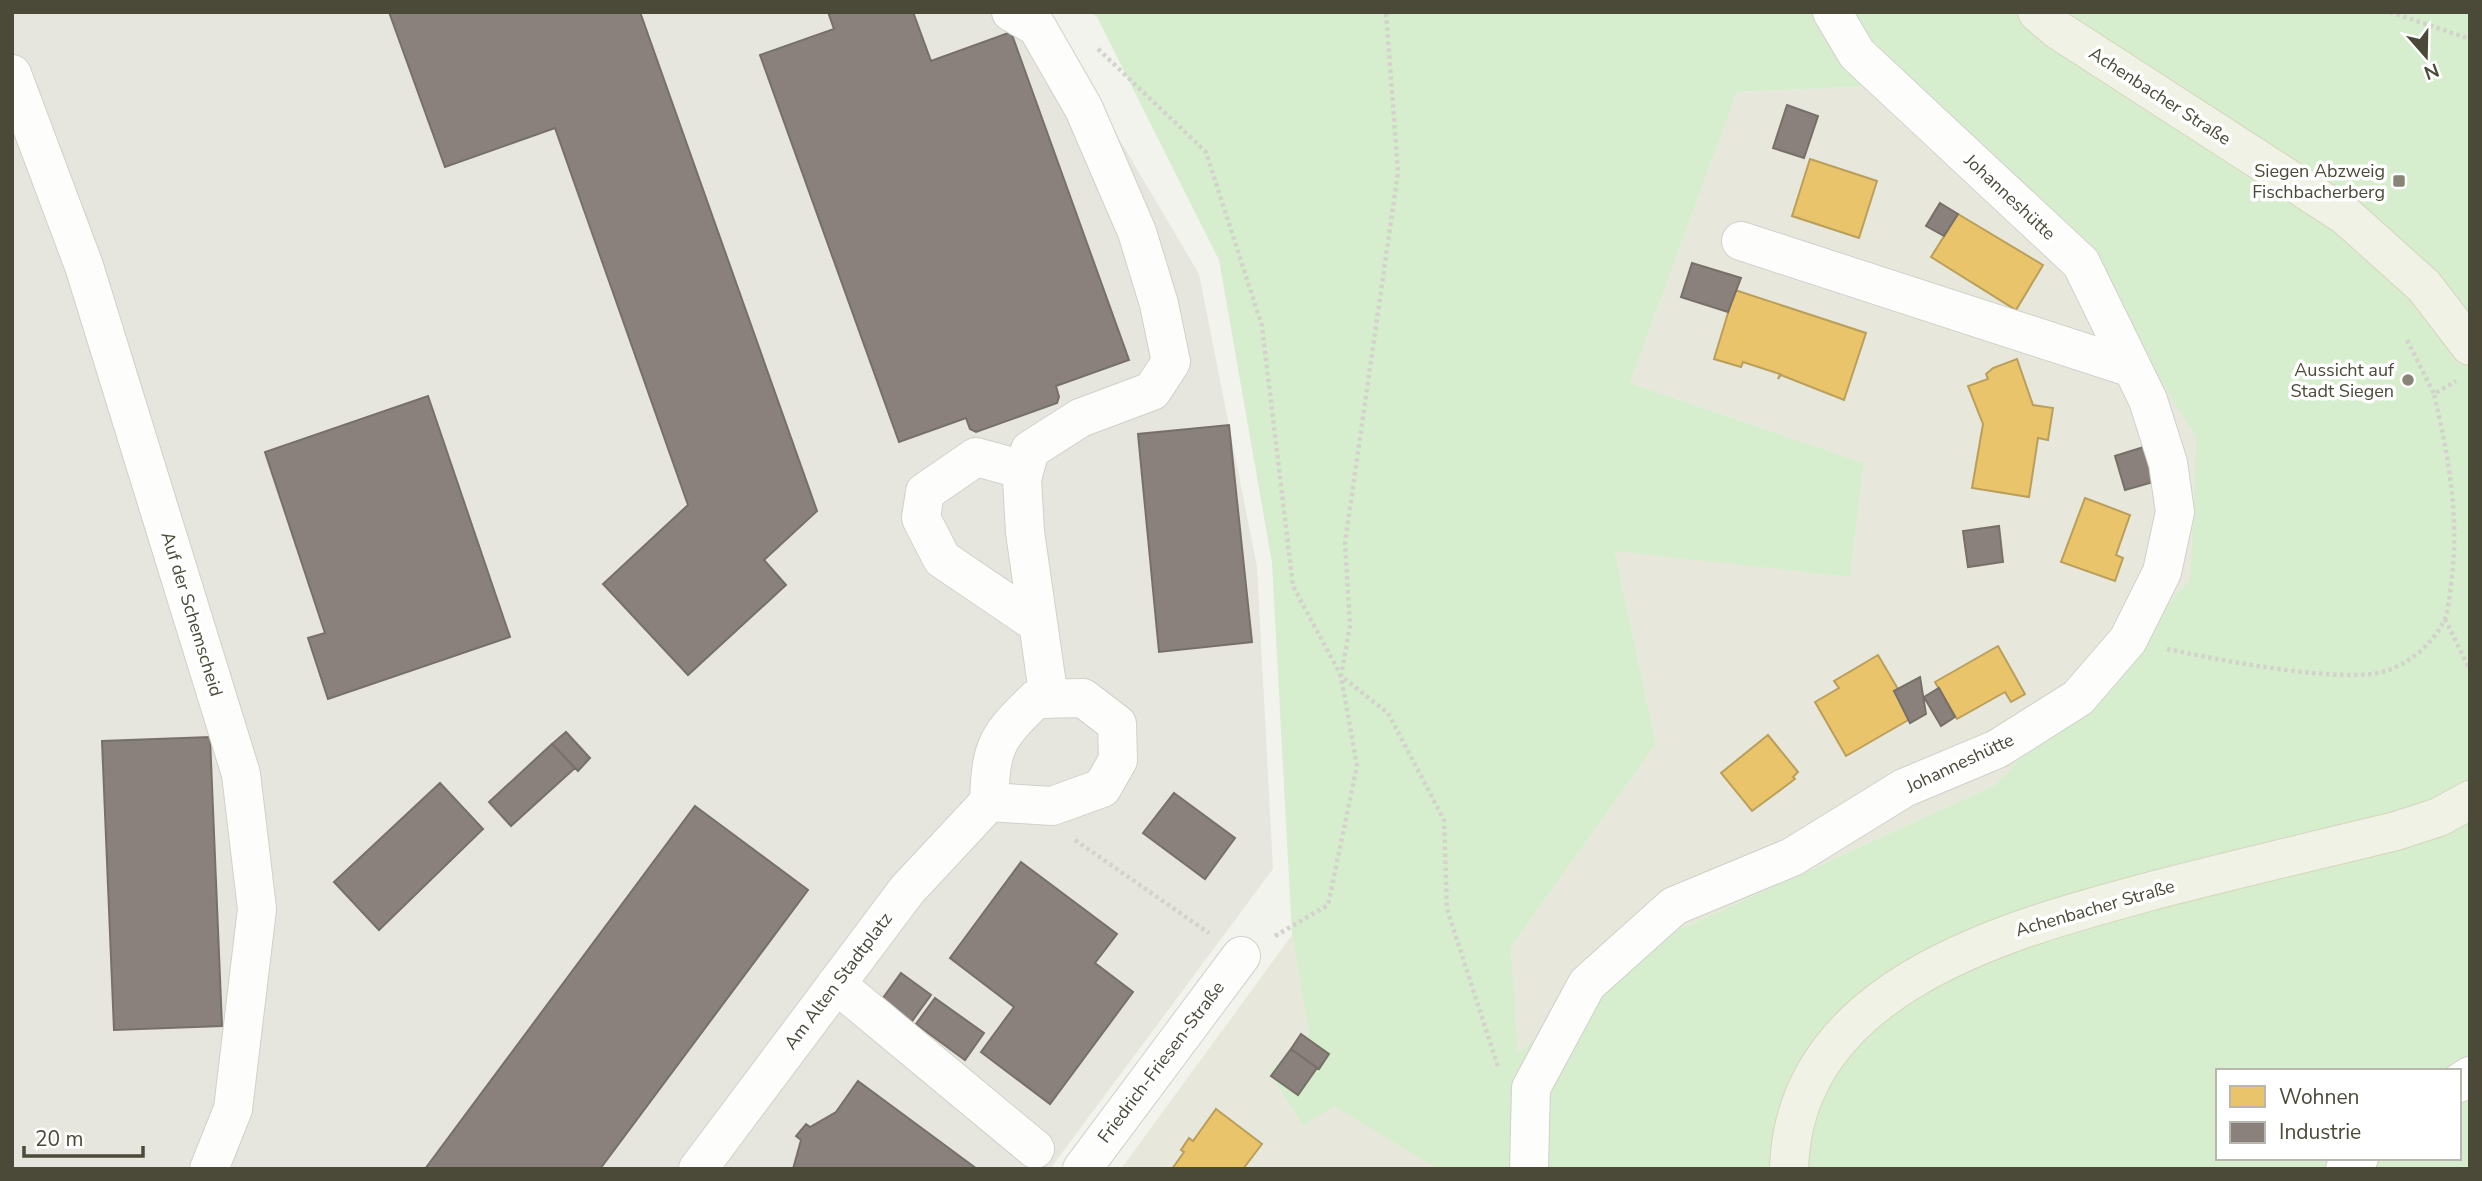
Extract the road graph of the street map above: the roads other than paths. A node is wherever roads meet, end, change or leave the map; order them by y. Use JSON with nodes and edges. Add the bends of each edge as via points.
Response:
{"nodes":[{"id":1,"x":1011,"y":12,"type":"edge"},
{"id":2,"x":1832,"y":12,"type":"edge"},
{"id":3,"x":2037,"y":12,"type":"edge"},
{"id":4,"x":12,"y":75,"type":"edge"},
{"id":5,"x":1741,"y":241,"type":"dead end"},
{"id":6,"x":2464,"y":363,"type":"edge"},
{"id":7,"x":2132,"y":368,"type":"junction"},
{"id":8,"x":1024,"y":470,"type":"junction"},
{"id":9,"x":1038,"y":624,"type":"junction"},
{"id":10,"x":1049,"y":699,"type":"junction"},
{"id":11,"x":2470,"y":800,"type":"edge"},
{"id":12,"x":1007,"y":804,"type":"junction"},
{"id":13,"x":1241,"y":956,"type":"road end"},
{"id":14,"x":836,"y":985,"type":"junction"},
{"id":15,"x":1035,"y":1149,"type":"dead end"},
{"id":16,"x":209,"y":1169,"type":"edge"},
{"id":17,"x":698,"y":1169,"type":"edge"},
{"id":18,"x":1082,"y":1169,"type":"edge"},
{"id":19,"x":1529,"y":1169,"type":"edge"},
{"id":20,"x":1789,"y":1169,"type":"edge"}],
"edges":[{"from":1,"to":8,"type":"street","via":[[1037,27],[1084,109],[1137,232],[1171,362],[1152,391],[1080,418],[1030,450]]},
{"from":2,"to":7,"type":"street","name":"Johanneshütte","via":[[1857,54],[2081,263]]},
{"from":3,"to":6,"type":"main road","name":"Achenbacher Straße","via":[[2346,216],[2424,286]]},
{"from":4,"to":16,"type":"street","name":"Auf der Schemscheid","via":[[84,266],[241,774],[257,909],[233,1109]]},
{"from":5,"to":7,"type":"street"},
{"from":7,"to":19,"type":"street","name":"Johanneshütte","via":[[2148,400],[2168,463],[2175,512],[2162,572],[2128,640],[2078,698],[1997,749],[1904,789],[1792,857],[1674,906],[1587,984],[1531,1088]]},
{"from":8,"to":9,"type":"street","via":[[1025,532]]},
{"from":8,"to":9,"type":"street","via":[[976,457],[925,492],[920,518],[942,559]]},
{"from":9,"to":10,"type":"street"},
{"from":10,"to":12,"type":"street","via":[[1036,699],[1003,731],[990,764]]},
{"from":10,"to":12,"type":"street","via":[[1083,698],[1117,724],[1118,760],[1102,788],[1052,806]]},
{"from":11,"to":20,"type":"main road","name":"Achenbacher Straße","via":[[2439,817],[2396,831],[2039,921],[1940,963],[1856,1023],[1826,1058],[1795,1119]]},
{"from":12,"to":14,"type":"street","name":"Am Alten Stadtplatz","via":[[907,890]]},
{"from":13,"to":18,"type":"street","name":"Friedrich-Friesen-Straße"},
{"from":14,"to":15,"type":"street"},
{"from":14,"to":17,"type":"street","name":"Am Alten Stadtplatz"}]}
